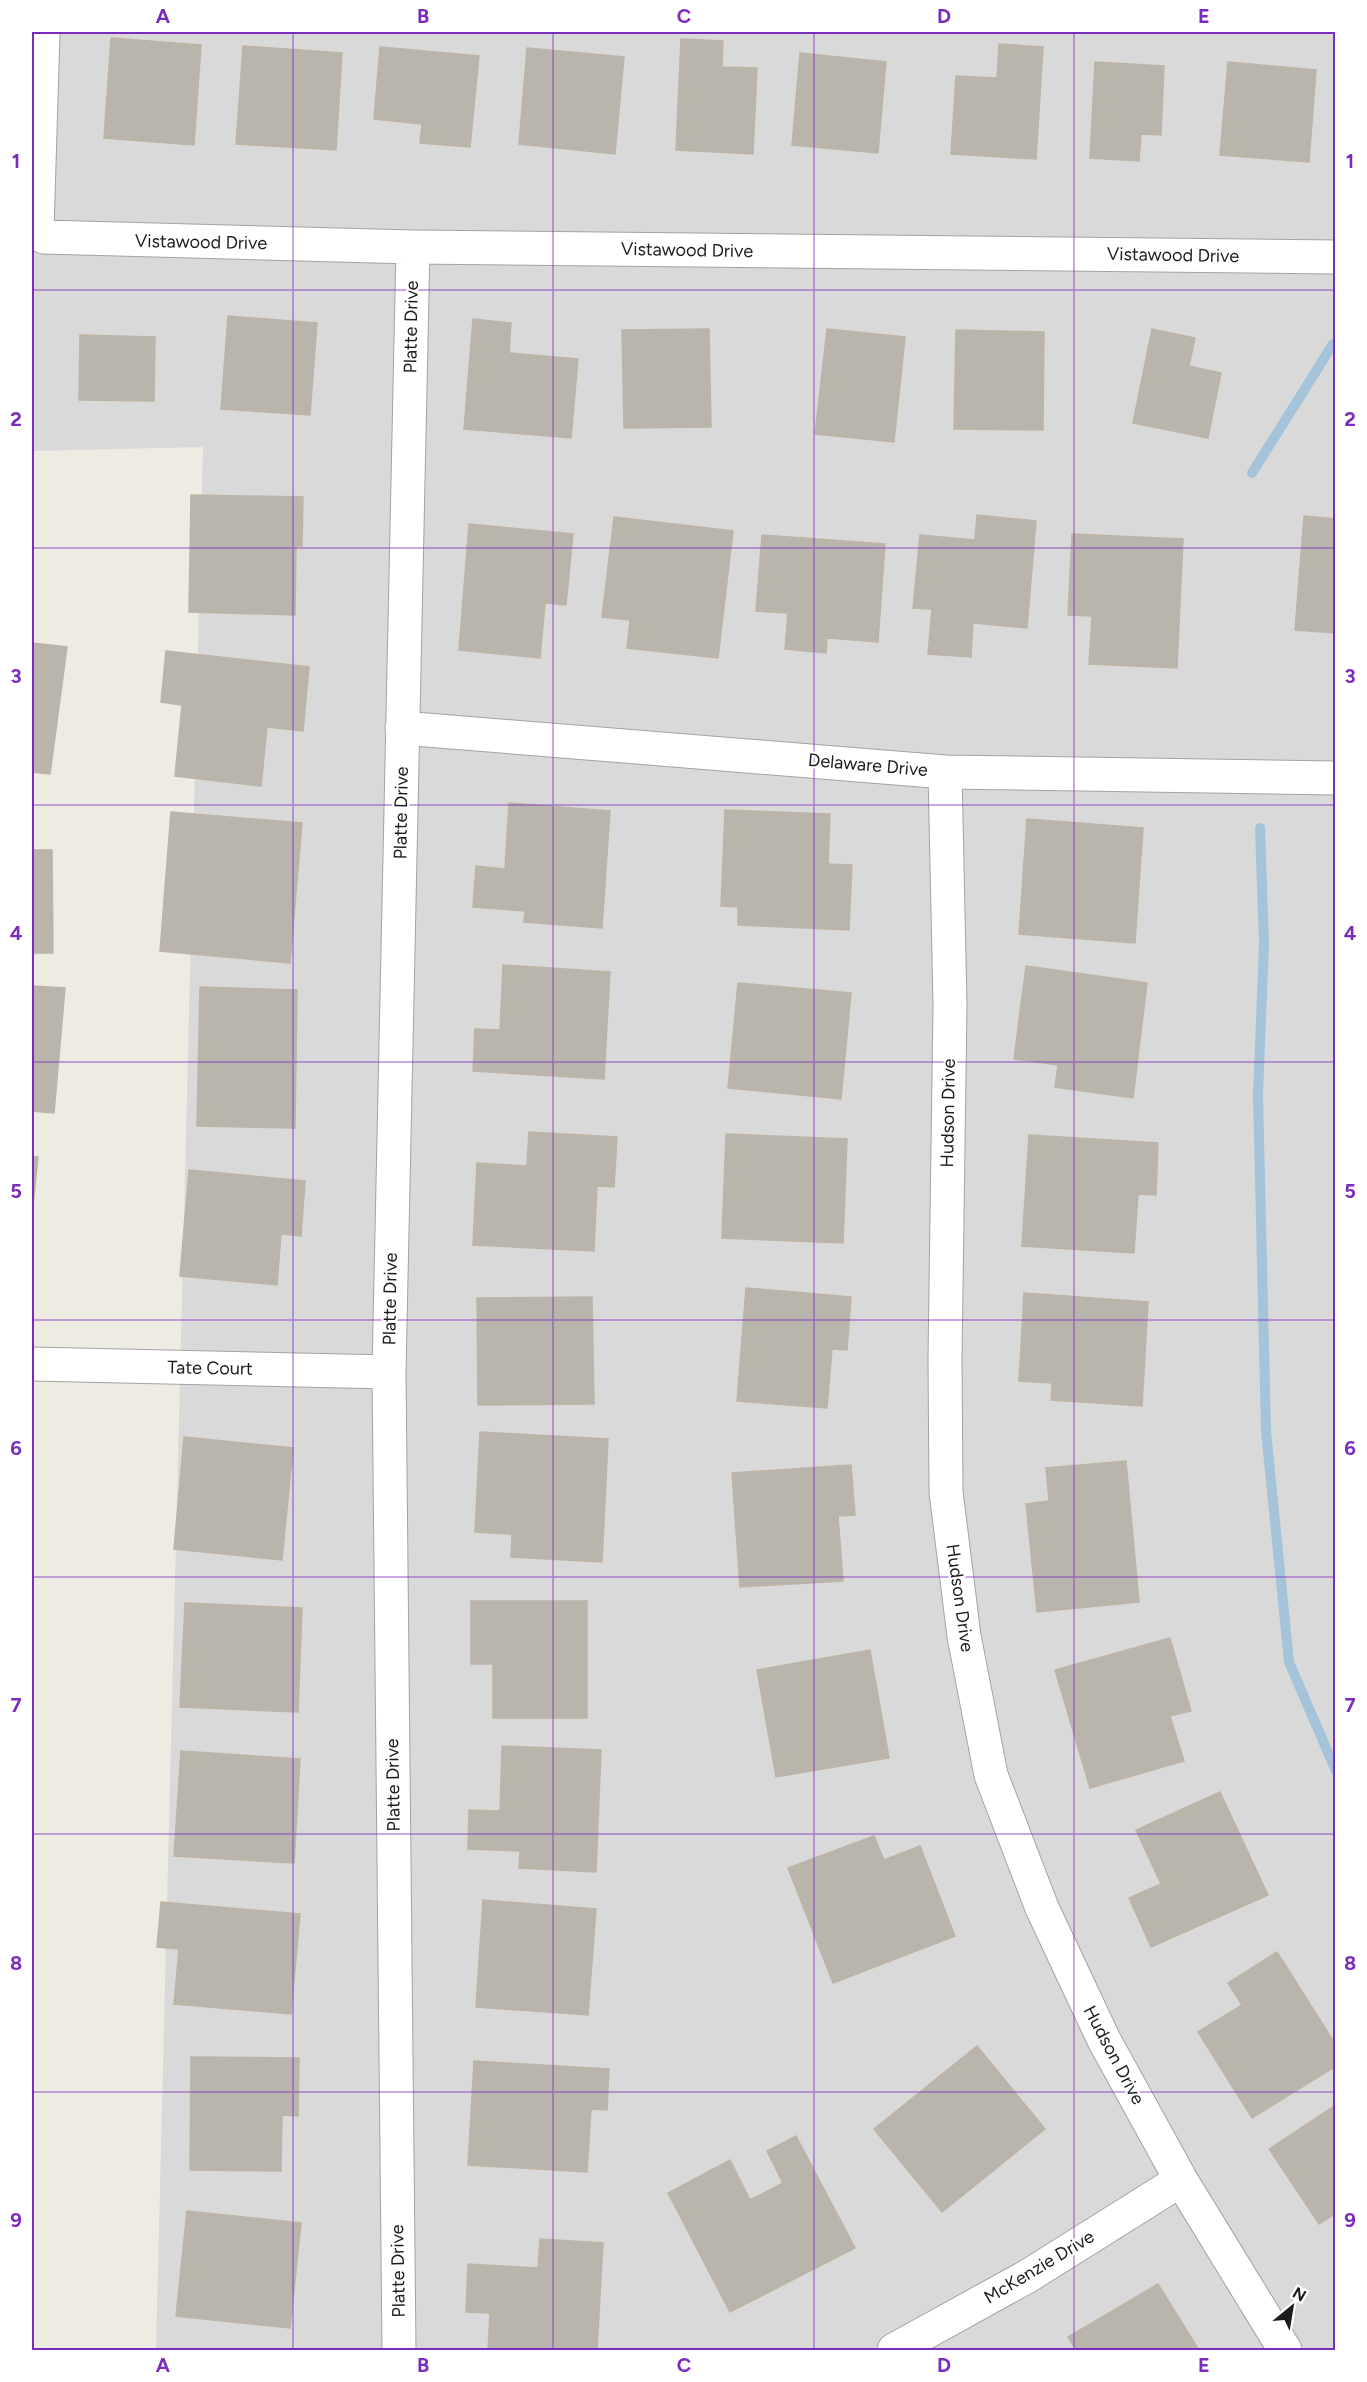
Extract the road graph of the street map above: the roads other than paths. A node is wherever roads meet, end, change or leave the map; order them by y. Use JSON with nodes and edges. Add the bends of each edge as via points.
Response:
{"nodes":[{"id":1,"x":43,"y":32,"type":"edge"},
{"id":2,"x":413,"y":247,"type":"junction"},
{"id":3,"x":1335,"y":257,"type":"edge"},
{"id":4,"x":402,"y":728,"type":"junction"},
{"id":5,"x":945,"y":772,"type":"junction"},
{"id":6,"x":1335,"y":778,"type":"edge"},
{"id":7,"x":32,"y":1364,"type":"edge"},
{"id":8,"x":389,"y":1372,"type":"junction"},
{"id":9,"x":1181,"y":2180,"type":"junction"},
{"id":10,"x":399,"y":2350,"type":"edge"},
{"id":11,"x":894,"y":2350,"type":"edge"},
{"id":12,"x":1285,"y":2350,"type":"edge"}],
"edges":[{"from":1,"to":2,"type":"street","name":"Vistawood Drive","via":[[37,230],[40,235]]},
{"from":2,"to":3,"type":"street","name":"Vistawood Drive"},
{"from":2,"to":4,"type":"street","name":"Platte Drive"},
{"from":4,"to":5,"type":"street","name":"Delaware Drive"},
{"from":4,"to":8,"type":"street","name":"Platte Drive"},
{"from":5,"to":6,"type":"street","name":"Delaware Drive"},
{"from":5,"to":9,"type":"street","name":"Hudson Drive","via":[[950,1005],[946,1492],[964,1636],[991,1775],[1042,1908],[1104,2040]]},
{"from":7,"to":8,"type":"street","name":"Tate Court"},
{"from":8,"to":10,"type":"street","name":"Platte Drive"},
{"from":9,"to":11,"type":"street","name":"McKenzie Drive","via":[[1028,2276]]},
{"from":9,"to":12,"type":"street","name":"Hudson Drive"}]}
